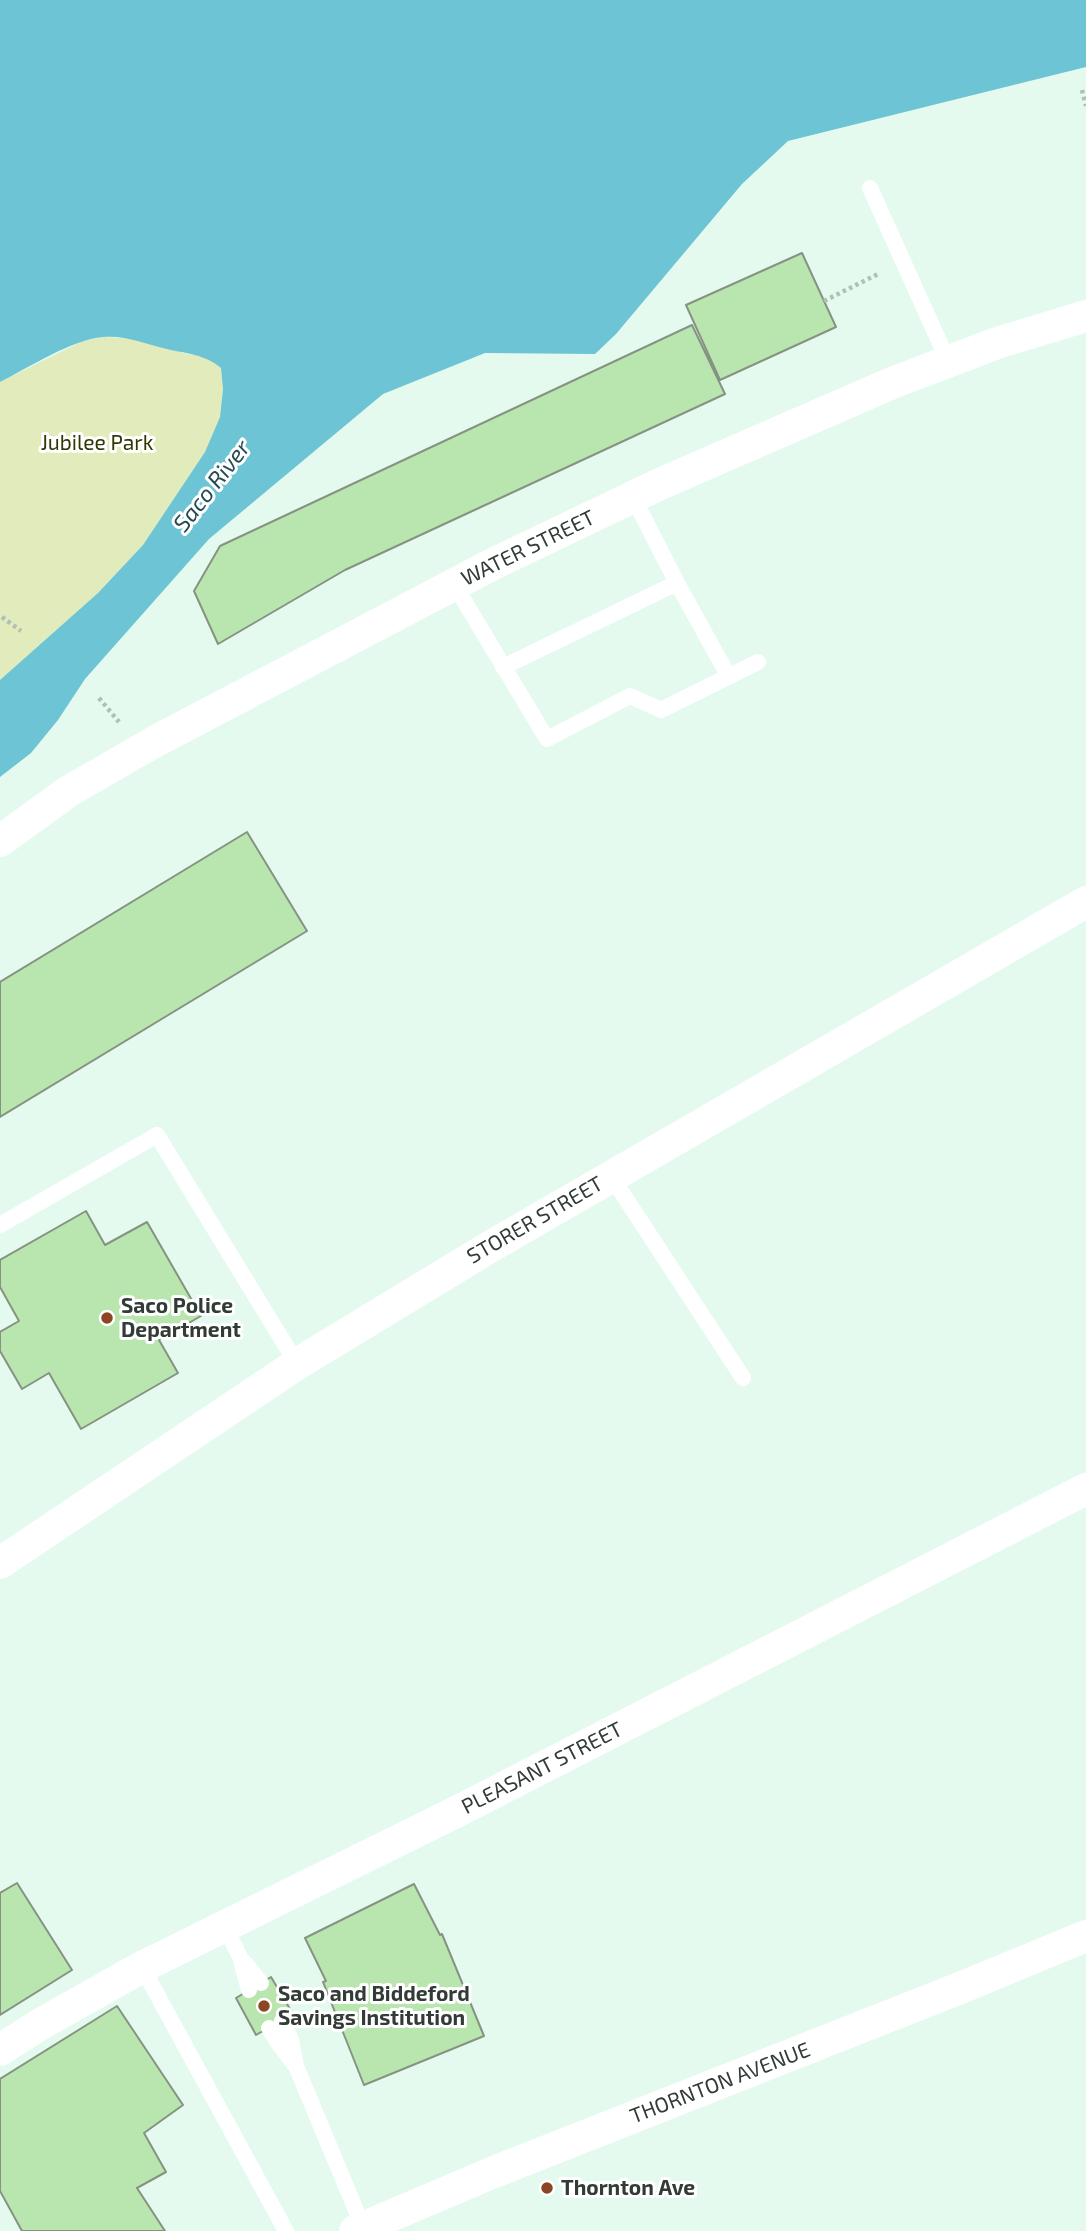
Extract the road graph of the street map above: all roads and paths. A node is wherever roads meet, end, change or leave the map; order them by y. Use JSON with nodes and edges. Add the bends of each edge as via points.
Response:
{"nodes":[{"id":1,"x":1082,"y":90,"type":"dead end"},
{"id":2,"x":1086,"y":106,"type":"edge"},
{"id":3,"x":870,"y":188,"type":"dead end"},
{"id":4,"x":903,"y":262,"type":"junction"},
{"id":5,"x":824,"y":301,"type":"dead end"},
{"id":6,"x":1086,"y":316,"type":"edge"},
{"id":7,"x":948,"y":362,"type":"junction"},
{"id":8,"x":633,"y":497,"type":"junction"},
{"id":9,"x":677,"y":583,"type":"junction"},
{"id":10,"x":454,"y":584,"type":"junction"},
{"id":11,"x":2,"y":617,"type":"edge"},
{"id":12,"x":21,"y":631,"type":"dead end"},
{"id":13,"x":758,"y":663,"type":"dead end"},
{"id":14,"x":503,"y":667,"type":"junction"},
{"id":15,"x":729,"y":677,"type":"junction"},
{"id":16,"x":99,"y":698,"type":"dead end"},
{"id":17,"x":124,"y":728,"type":"dead end"},
{"id":18,"x":0,"y":841,"type":"edge"},
{"id":19,"x":1086,"y":902,"type":"edge"},
{"id":20,"x":611,"y":1176,"type":"junction"},
{"id":21,"x":0,"y":1225,"type":"edge"},
{"id":22,"x":297,"y":1364,"type":"junction"},
{"id":23,"x":743,"y":1378,"type":"dead end"},
{"id":24,"x":1086,"y":1489,"type":"edge"},
{"id":25,"x":0,"y":1563,"type":"edge"},
{"id":26,"x":225,"y":1927,"type":"junction"},
{"id":27,"x":1086,"y":1936,"type":"edge"},
{"id":28,"x":142,"y":1967,"type":"junction"},
{"id":29,"x":256,"y":1986,"type":"dead end"},
{"id":30,"x":276,"y":2024,"type":"dead end"},
{"id":31,"x":0,"y":2050,"type":"edge"},
{"id":32,"x":359,"y":2229,"type":"edge"},
{"id":33,"x":286,"y":2231,"type":"edge"}],
"edges":[{"from":1,"to":2,"type":"path"},
{"from":3,"to":4,"type":"lane"},
{"from":4,"to":5,"type":"path"},
{"from":4,"to":7,"type":"lane"},
{"from":6,"to":7,"type":"street","name":"WATER STREET"},
{"from":7,"to":8,"type":"street","name":"WATER STREET"},
{"from":8,"to":9,"type":"lane"},
{"from":8,"to":10,"type":"street","name":"WATER STREET"},
{"from":9,"to":14,"type":"lane"},
{"from":9,"to":15,"type":"lane"},
{"from":10,"to":14,"type":"lane"},
{"from":10,"to":18,"type":"street","name":"WATER STREET","via":[[156,741],[69,791]]},
{"from":11,"to":12,"type":"path"},
{"from":13,"to":15,"type":"lane"},
{"from":14,"to":15,"type":"lane","via":[[547,739],[630,696],[661,710]]},
{"from":16,"to":17,"type":"path"},
{"from":19,"to":20,"type":"street","name":"STORER STREET"},
{"from":20,"to":22,"type":"street","name":"STORER STREET"},
{"from":20,"to":23,"type":"lane"},
{"from":21,"to":22,"type":"lane","via":[[157,1135]]},
{"from":22,"to":25,"type":"street","name":"STORER STREET"},
{"from":24,"to":26,"type":"street","name":"PLEASANT STREET"},
{"from":26,"to":28,"type":"street","name":"PLEASANT STREET"},
{"from":26,"to":29,"type":"lane"},
{"from":27,"to":32,"type":"street","name":"THORNTON AVENUE"},
{"from":28,"to":31,"type":"street","name":"PLEASANT STREET"},
{"from":28,"to":33,"type":"lane"},
{"from":30,"to":32,"type":"lane","via":[[278,2043],[296,2066]]}]}
